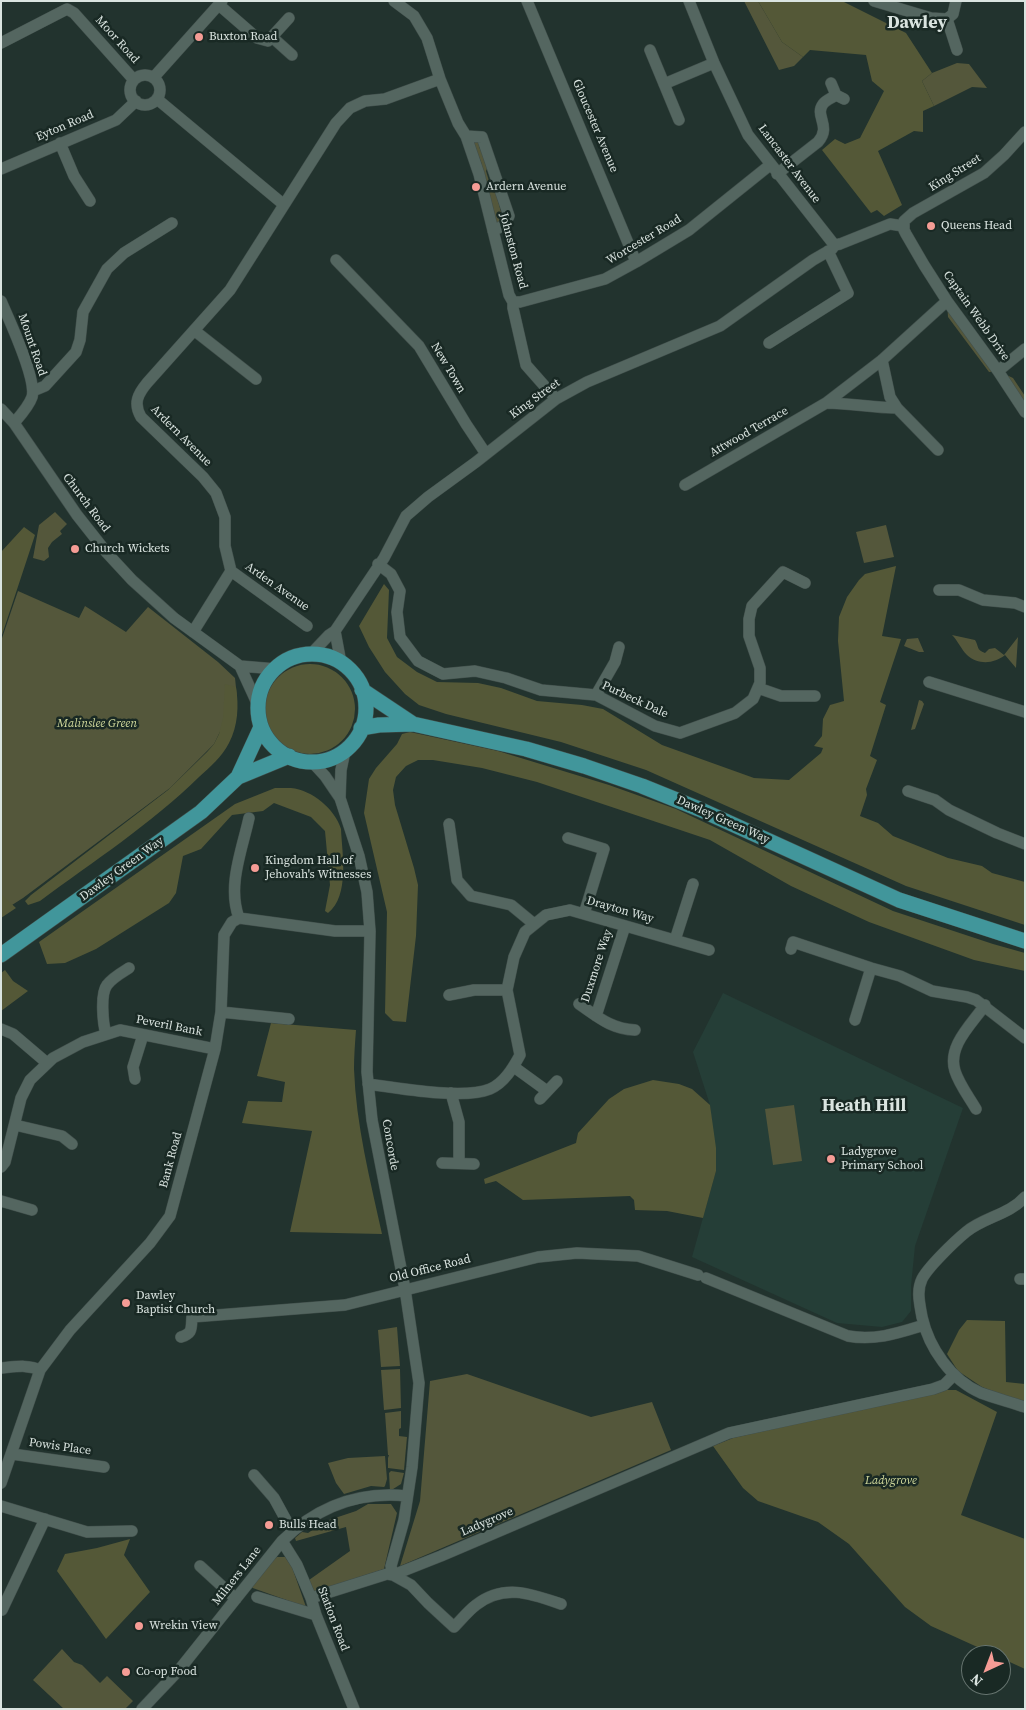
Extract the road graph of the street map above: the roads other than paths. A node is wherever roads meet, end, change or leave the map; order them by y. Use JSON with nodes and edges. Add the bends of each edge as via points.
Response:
{"nodes":[{"id":1,"x":394,"y":1,"type":"edge"},
{"id":2,"x":527,"y":1,"type":"edge"},
{"id":3,"x":689,"y":1,"type":"edge"},
{"id":4,"x":874,"y":1,"type":"edge"},
{"id":5,"x":956,"y":1,"type":"edge"},
{"id":6,"x":220,"y":3,"type":"edge"},
{"id":7,"x":886,"y":3,"type":"edge"},
{"id":8,"x":289,"y":18,"type":"dead end"},
{"id":9,"x":947,"y":19,"type":"junction"},
{"id":10,"x":272,"y":37,"type":"junction"},
{"id":11,"x":1,"y":43,"type":"edge"},
{"id":12,"x":650,"y":50,"type":"dead end"},
{"id":13,"x":957,"y":50,"type":"dead end"},
{"id":14,"x":292,"y":55,"type":"dead end"},
{"id":15,"x":714,"y":63,"type":"junction"},
{"id":16,"x":154,"y":77,"type":"junction"},
{"id":17,"x":440,"y":79,"type":"junction"},
{"id":18,"x":134,"y":80,"type":"junction"},
{"id":19,"x":832,"y":83,"type":"dead end"},
{"id":20,"x":664,"y":84,"type":"junction"},
{"id":21,"x":157,"y":99,"type":"junction"},
{"id":22,"x":136,"y":101,"type":"junction"},
{"id":23,"x":679,"y":120,"type":"dead end"},
{"id":24,"x":1025,"y":132,"type":"edge"},
{"id":25,"x":466,"y":136,"type":"junction"},
{"id":26,"x":60,"y":143,"type":"junction"},
{"id":27,"x":1,"y":169,"type":"edge"},
{"id":28,"x":773,"y":169,"type":"junction"},
{"id":29,"x":90,"y":202,"type":"dead end"},
{"id":30,"x":283,"y":204,"type":"junction"},
{"id":31,"x":172,"y":223,"type":"dead end"},
{"id":32,"x":904,"y":230,"type":"junction"},
{"id":33,"x":493,"y":231,"type":"junction"},
{"id":34,"x":832,"y":248,"type":"junction"},
{"id":35,"x":336,"y":260,"type":"dead end"},
{"id":36,"x":636,"y":262,"type":"junction"},
{"id":37,"x":1,"y":300,"type":"edge"},
{"id":38,"x":947,"y":301,"type":"junction"},
{"id":39,"x":513,"y":302,"type":"junction"},
{"id":40,"x":195,"y":331,"type":"junction"},
{"id":41,"x":769,"y":343,"type":"dead end"},
{"id":42,"x":1025,"y":349,"type":"edge"},
{"id":43,"x":882,"y":360,"type":"junction"},
{"id":44,"x":998,"y":371,"type":"junction"},
{"id":45,"x":256,"y":379,"type":"dead end"},
{"id":46,"x":33,"y":391,"type":"junction"},
{"id":47,"x":556,"y":399,"type":"junction"},
{"id":48,"x":826,"y":403,"type":"junction"},
{"id":49,"x":898,"y":408,"type":"junction"},
{"id":50,"x":1,"y":409,"type":"edge"},
{"id":51,"x":1025,"y":412,"type":"edge"},
{"id":52,"x":14,"y":423,"type":"junction"},
{"id":53,"x":938,"y":450,"type":"dead end"},
{"id":54,"x":486,"y":454,"type":"junction"},
{"id":55,"x":685,"y":485,"type":"dead end"},
{"id":56,"x":378,"y":564,"type":"junction"},
{"id":57,"x":231,"y":571,"type":"junction"},
{"id":58,"x":805,"y":583,"type":"dead end"},
{"id":59,"x":939,"y":590,"type":"dead end"},
{"id":60,"x":1025,"y":606,"type":"edge"},
{"id":61,"x":307,"y":626,"type":"dead end"},
{"id":62,"x":335,"y":631,"type":"junction"},
{"id":63,"x":193,"y":632,"type":"junction"},
{"id":64,"x":619,"y":647,"type":"dead end"},
{"id":65,"x":311,"y":654,"type":"junction"},
{"id":66,"x":341,"y":663,"type":"junction"},
{"id":67,"x":240,"y":666,"type":"junction"},
{"id":68,"x":276,"y":669,"type":"junction"},
{"id":69,"x":929,"y":682,"type":"dead end"},
{"id":70,"x":758,"y":688,"type":"junction"},
{"id":71,"x":362,"y":690,"type":"junction"},
{"id":72,"x":596,"y":695,"type":"junction"},
{"id":73,"x":815,"y":696,"type":"dead end"},
{"id":74,"x":257,"y":703,"type":"junction"},
{"id":75,"x":1025,"y":712,"type":"edge"},
{"id":76,"x":413,"y":724,"type":"junction"},
{"id":77,"x":260,"y":727,"type":"junction"},
{"id":78,"x":361,"y":728,"type":"junction"},
{"id":79,"x":345,"y":751,"type":"junction"},
{"id":80,"x":289,"y":756,"type":"junction"},
{"id":81,"x":312,"y":762,"type":"junction"},
{"id":82,"x":238,"y":777,"type":"junction"},
{"id":83,"x":908,"y":791,"type":"dead end"},
{"id":84,"x":340,"y":798,"type":"junction"},
{"id":85,"x":249,"y":818,"type":"dead end"},
{"id":86,"x":449,"y":824,"type":"dead end"},
{"id":87,"x":568,"y":838,"type":"dead end"},
{"id":88,"x":1025,"y":844,"type":"edge"},
{"id":89,"x":693,"y":884,"type":"dead end"},
{"id":90,"x":584,"y":914,"type":"junction"},
{"id":91,"x":239,"y":918,"type":"junction"},
{"id":92,"x":534,"y":924,"type":"junction"},
{"id":93,"x":625,"y":926,"type":"junction"},
{"id":94,"x":370,"y":931,"type":"junction"},
{"id":95,"x":676,"y":940,"type":"junction"},
{"id":96,"x":1025,"y":941,"type":"edge"},
{"id":97,"x":791,"y":949,"type":"dead end"},
{"id":98,"x":709,"y":950,"type":"dead end"},
{"id":99,"x":1,"y":955,"type":"edge"},
{"id":100,"x":129,"y":968,"type":"dead end"},
{"id":101,"x":871,"y":968,"type":"junction"},
{"id":102,"x":507,"y":990,"type":"junction"},
{"id":103,"x":450,"y":995,"type":"dead end"},
{"id":104,"x":579,"y":1004,"type":"dead end"},
{"id":105,"x":985,"y":1005,"type":"junction"},
{"id":106,"x":221,"y":1012,"type":"junction"},
{"id":107,"x":596,"y":1016,"type":"junction"},
{"id":108,"x":289,"y":1019,"type":"dead end"},
{"id":109,"x":855,"y":1020,"type":"dead end"},
{"id":110,"x":1,"y":1029,"type":"edge"},
{"id":111,"x":635,"y":1030,"type":"dead end"},
{"id":112,"x":106,"y":1034,"type":"junction"},
{"id":113,"x":143,"y":1034,"type":"junction"},
{"id":114,"x":1025,"y":1038,"type":"edge"},
{"id":115,"x":216,"y":1049,"type":"junction"},
{"id":116,"x":47,"y":1063,"type":"junction"},
{"id":117,"x":514,"y":1067,"type":"junction"},
{"id":118,"x":135,"y":1079,"type":"dead end"},
{"id":119,"x":557,"y":1081,"type":"dead end"},
{"id":120,"x":368,"y":1084,"type":"junction"},
{"id":121,"x":451,"y":1093,"type":"junction"},
{"id":122,"x":976,"y":1108,"type":"dead end"},
{"id":123,"x":15,"y":1125,"type":"junction"},
{"id":124,"x":72,"y":1144,"type":"dead end"},
{"id":125,"x":442,"y":1162,"type":"dead end"},
{"id":126,"x":460,"y":1163,"type":"junction"},
{"id":127,"x":474,"y":1164,"type":"dead end"},
{"id":128,"x":1,"y":1167,"type":"edge"},
{"id":129,"x":1,"y":1201,"type":"edge"},
{"id":130,"x":1023,"y":1204,"type":"edge"},
{"id":131,"x":32,"y":1210,"type":"dead end"},
{"id":132,"x":405,"y":1289,"type":"junction"},
{"id":133,"x":924,"y":1326,"type":"junction"},
{"id":134,"x":181,"y":1338,"type":"dead end"},
{"id":135,"x":1,"y":1368,"type":"edge"},
{"id":136,"x":40,"y":1370,"type":"junction"},
{"id":137,"x":954,"y":1375,"type":"junction"},
{"id":138,"x":1025,"y":1407,"type":"edge"},
{"id":139,"x":12,"y":1454,"type":"junction"},
{"id":140,"x":104,"y":1467,"type":"dead end"},
{"id":141,"x":254,"y":1475,"type":"dead end"},
{"id":142,"x":1,"y":1483,"type":"edge"},
{"id":143,"x":408,"y":1496,"type":"junction"},
{"id":144,"x":1,"y":1506,"type":"edge"},
{"id":145,"x":45,"y":1519,"type":"junction"},
{"id":146,"x":132,"y":1531,"type":"dead end"},
{"id":147,"x":292,"y":1531,"type":"junction"},
{"id":148,"x":282,"y":1541,"type":"junction"},
{"id":149,"x":200,"y":1566,"type":"dead end"},
{"id":150,"x":393,"y":1575,"type":"junction"},
{"id":151,"x":257,"y":1597,"type":"dead end"},
{"id":152,"x":311,"y":1598,"type":"junction"},
{"id":153,"x":236,"y":1600,"type":"junction"},
{"id":154,"x":561,"y":1604,"type":"dead end"},
{"id":155,"x":2,"y":1610,"type":"edge"},
{"id":156,"x":316,"y":1615,"type":"junction"},
{"id":157,"x":142,"y":1709,"type":"edge"},
{"id":158,"x":354,"y":1709,"type":"edge"}],
"edges":[{"from":1,"to":17,"type":"street","name":"Johnston Road","via":[[414,16],[427,38]]},
{"from":2,"to":36,"type":"street","name":"Gloucester Avenue"},
{"from":3,"to":15,"type":"street","name":"Lancaster Avenue"},
{"from":4,"to":7,"type":"street"},
{"from":5,"to":9,"type":"street","via":[[953,14]]},
{"from":6,"to":10,"type":"street","via":[[257,38],[268,41]]},
{"from":6,"to":16,"type":"street"},
{"from":7,"to":9,"type":"street","via":[[931,18]]},
{"from":8,"to":10,"type":"street"},
{"from":9,"to":13,"type":"street"},
{"from":10,"to":14,"type":"street"},
{"from":11,"to":18,"type":"street","name":"Moor Road","via":[[67,8]]},
{"from":12,"to":20,"type":"street"},
{"from":15,"to":20,"type":"street"},
{"from":15,"to":28,"type":"street","name":"Lancaster Avenue","via":[[748,135]]},
{"from":16,"to":18,"type":"street","via":[[144,75]]},
{"from":16,"to":21,"type":"street","via":[[160,87]]},
{"from":17,"to":25,"type":"street","name":"Johnston Road"},
{"from":17,"to":30,"type":"street","name":"Ardern Avenue","via":[[350,108],[336,123]]},
{"from":18,"to":22,"type":"street","via":[[130,91]]},
{"from":19,"to":28,"type":"street","name":"Worcester Road","via":[[840,97],[821,107],[822,137]]},
{"from":20,"to":23,"type":"street"},
{"from":21,"to":22,"type":"street","via":[[148,105]]},
{"from":21,"to":30,"type":"street"},
{"from":22,"to":26,"type":"street","name":"Eyton Road","via":[[116,120]]},
{"from":24,"to":32,"type":"street","name":"King Street","via":[[989,168],[913,213],[904,221]]},
{"from":25,"to":33,"type":"street","name":"Johnston Road"},
{"from":25,"to":33,"type":"street","via":[[482,136],[509,216],[504,225]]},
{"from":26,"to":27,"type":"street","name":"Eyton Road"},
{"from":26,"to":29,"type":"street"},
{"from":28,"to":34,"type":"street","name":"Lancaster Avenue","via":[[832,242]]},
{"from":28,"to":36,"type":"street","name":"Worcester Road","via":[[689,230]]},
{"from":30,"to":40,"type":"street","name":"Ardern Avenue","via":[[230,290]]},
{"from":31,"to":46,"type":"street","via":[[124,253],[107,269],[83,312],[76,352],[45,386]]},
{"from":32,"to":34,"type":"street","via":[[890,224]]},
{"from":32,"to":38,"type":"street","name":"Captain Webb Drive"},
{"from":33,"to":39,"type":"street","name":"Johnston Road"},
{"from":34,"to":41,"type":"street","name":"Lancaster Avenue","via":[[848,292]]},
{"from":34,"to":47,"type":"street","name":"King Street","via":[[720,326],[587,382]]},
{"from":35,"to":54,"type":"street","name":"New Town","via":[[419,346]]},
{"from":36,"to":39,"type":"street","name":"Worcester Road","via":[[605,279]]},
{"from":37,"to":46,"type":"street","name":"Mount Road","via":[[30,374]]},
{"from":38,"to":43,"type":"street","name":"Attwood Terrace"},
{"from":38,"to":44,"type":"street","name":"Captain Webb Drive"},
{"from":39,"to":47,"type":"street","name":"Johnston Road","via":[[526,365]]},
{"from":40,"to":45,"type":"street"},
{"from":40,"to":57,"type":"street","name":"Ardern Avenue","via":[[143,388],[137,398],[137,407],[145,422],[210,484],[220,500],[226,516],[225,546]]},
{"from":42,"to":44,"type":"street"},
{"from":43,"to":48,"type":"street","name":"Attwood Terrace"},
{"from":43,"to":49,"type":"street","via":[[890,397]]},
{"from":44,"to":51,"type":"street","name":"Captain Webb Drive"},
{"from":46,"to":52,"type":"street","name":"Mount Road","via":[[32,398]]},
{"from":47,"to":54,"type":"street","name":"King Street"},
{"from":48,"to":49,"type":"street"},
{"from":48,"to":55,"type":"street","name":"Attwood Terrace"},
{"from":49,"to":53,"type":"street"},
{"from":50,"to":52,"type":"street","name":"Church Road"},
{"from":52,"to":63,"type":"street","name":"Church Road","via":[[56,487],[107,553],[144,591]]},
{"from":54,"to":56,"type":"street","name":"King Street","via":[[406,516]]},
{"from":56,"to":62,"type":"street","name":"King Street"},
{"from":56,"to":72,"type":"street","name":"Purbeck Dale","via":[[391,574],[400,591],[397,612],[400,638],[418,661],[443,674],[475,671],[541,690]]},
{"from":57,"to":61,"type":"street","name":"Arden Avenue"},
{"from":57,"to":63,"type":"street"},
{"from":58,"to":70,"type":"street","via":[[783,572],[752,606],[749,636],[760,668]]},
{"from":59,"to":60,"type":"street","via":[[959,590],[983,600]]},
{"from":62,"to":65,"type":"street","name":"King Street"},
{"from":62,"to":66,"type":"street"},
{"from":63,"to":67,"type":"street","name":"Church Road"},
{"from":64,"to":72,"type":"street","via":[[615,662]]},
{"from":65,"to":66,"type":"main road"},
{"from":65,"to":68,"type":"main road","via":[[289,660]]},
{"from":66,"to":71,"type":"main road","via":[[353,673]]},
{"from":67,"to":68,"type":"street"},
{"from":67,"to":74,"type":"street","name":"Church Road"},
{"from":68,"to":74,"type":"main road","via":[[264,682]]},
{"from":69,"to":75,"type":"street"},
{"from":70,"to":72,"type":"street","name":"Purbeck Dale","via":[[752,699],[734,713],[680,733],[655,726]]},
{"from":70,"to":73,"type":"street","via":[[781,696]]},
{"from":71,"to":76,"type":"main road","name":"Dawley Green Way"},
{"from":71,"to":78,"type":"main road","via":[[364,713]]},
{"from":74,"to":77,"type":"main road"},
{"from":76,"to":78,"type":"main road","name":"Dawley Green Way"},
{"from":76,"to":96,"type":"main road","name":"Dawley Green Way","via":[[526,749],[642,786],[899,900]]},
{"from":77,"to":80,"type":"main road","via":[[272,743]]},
{"from":77,"to":82,"type":"main road","name":"Dawley Green Way"},
{"from":78,"to":79,"type":"main road"},
{"from":79,"to":81,"type":"main road","via":[[328,760]]},
{"from":79,"to":84,"type":"street","name":"Concorde"},
{"from":80,"to":81,"type":"main road"},
{"from":80,"to":82,"type":"main road","name":"Dawley Green Way"},
{"from":81,"to":84,"type":"street","name":"Concorde"},
{"from":82,"to":99,"type":"main road","name":"Dawley Green Way","via":[[201,812]]},
{"from":83,"to":88,"type":"street","via":[[935,800],[949,810]]},
{"from":84,"to":94,"type":"street","name":"Concorde","via":[[359,856]]},
{"from":85,"to":91,"type":"street","via":[[233,889]]},
{"from":86,"to":92,"type":"street","via":[[457,880],[471,896],[512,905]]},
{"from":87,"to":90,"type":"street","via":[[604,849]]},
{"from":89,"to":95,"type":"street"},
{"from":90,"to":92,"type":"street","name":"Drayton Way","via":[[570,910],[546,915]]},
{"from":90,"to":93,"type":"street","name":"Drayton Way"},
{"from":91,"to":94,"type":"street","via":[[335,931]]},
{"from":91,"to":106,"type":"street","name":"Bank Road","via":[[232,922],[224,935]]},
{"from":92,"to":102,"type":"street","name":"Drayton Way","via":[[525,932],[514,957]]},
{"from":93,"to":95,"type":"street","name":"Drayton Way"},
{"from":93,"to":107,"type":"street","name":"Duxmore Way"},
{"from":94,"to":120,"type":"street","name":"Concorde"},
{"from":95,"to":98,"type":"street","name":"Drayton Way"},
{"from":97,"to":101,"type":"street","via":[[793,942]]},
{"from":100,"to":112,"type":"street","via":[[104,991]]},
{"from":101,"to":105,"type":"street","via":[[900,976],[932,991],[966,997]]},
{"from":101,"to":109,"type":"street"},
{"from":102,"to":103,"type":"street","via":[[474,990]]},
{"from":102,"to":117,"type":"street","name":"Drayton Way","via":[[520,1055]]},
{"from":104,"to":107,"type":"street","name":"Duxmore Way"},
{"from":105,"to":114,"type":"street"},
{"from":105,"to":122,"type":"street","via":[[959,1041],[954,1056],[955,1072]]},
{"from":106,"to":108,"type":"street"},
{"from":106,"to":115,"type":"street","name":"Bank Road"},
{"from":107,"to":111,"type":"street","name":"Duxmore Way","via":[[621,1030]]},
{"from":110,"to":116,"type":"street","via":[[13,1034]]},
{"from":112,"to":113,"type":"street","name":"Peveril Bank","via":[[120,1030]]},
{"from":112,"to":116,"type":"street","name":"Peveril Bank","via":[[83,1042]]},
{"from":113,"to":115,"type":"street","name":"Peveril Bank"},
{"from":113,"to":118,"type":"street","via":[[133,1067]]},
{"from":115,"to":136,"type":"street","name":"Bank Road","via":[[170,1216],[150,1243],[70,1330]]},
{"from":116,"to":123,"type":"street","name":"Peveril Bank","via":[[30,1080],[21,1098]]},
{"from":117,"to":119,"type":"street","via":[[543,1095]]},
{"from":117,"to":121,"type":"street","via":[[490,1089]]},
{"from":120,"to":121,"type":"street"},
{"from":120,"to":132,"type":"street","name":"Concorde","via":[[378,1159]]},
{"from":121,"to":126,"type":"street","via":[[459,1122]]},
{"from":123,"to":124,"type":"street","via":[[62,1136]]},
{"from":123,"to":128,"type":"street","name":"Peveril Bank"},
{"from":125,"to":126,"type":"street"},
{"from":126,"to":127,"type":"street"},
{"from":129,"to":131,"type":"street"},
{"from":130,"to":133,"type":"street","via":[[972,1228],[926,1272],[919,1289]]},
{"from":132,"to":133,"type":"street","name":"Old Office Road","via":[[538,1257],[577,1253],[638,1256],[702,1277],[848,1336],[881,1337]]},
{"from":132,"to":134,"type":"street","name":"Old Office Road","via":[[346,1305],[192,1317],[190,1332]]},
{"from":132,"to":143,"type":"street","name":"Concorde","via":[[419,1383]]},
{"from":133,"to":137,"type":"street","via":[[933,1347]]},
{"from":135,"to":136,"type":"street","via":[[21,1366]]},
{"from":136,"to":139,"type":"street","name":"Bank Road"},
{"from":137,"to":138,"type":"street","via":[[981,1392]]},
{"from":137,"to":150,"type":"street","name":"Ladygrove","via":[[944,1385],[933,1389],[729,1433]]},
{"from":139,"to":140,"type":"street","name":"Powis Place"},
{"from":139,"to":142,"type":"street","name":"Bank Road"},
{"from":141,"to":147,"type":"street","via":[[274,1498]]},
{"from":143,"to":147,"type":"street","name":"Milners Lane","via":[[355,1499],[315,1514]]},
{"from":143,"to":150,"type":"street","name":"Concorde","via":[[391,1566]]},
{"from":144,"to":145,"type":"street"},
{"from":145,"to":146,"type":"street","via":[[87,1532]]},
{"from":145,"to":155,"type":"street"},
{"from":147,"to":148,"type":"street","name":"Milners Lane"},
{"from":148,"to":152,"type":"street","name":"Station Road"},
{"from":148,"to":153,"type":"street","name":"Milners Lane"},
{"from":149,"to":153,"type":"street"},
{"from":150,"to":152,"type":"street","name":"Ladygrove","via":[[387,1574]]},
{"from":150,"to":154,"type":"street","via":[[411,1585],[454,1627],[477,1604],[499,1594],[523,1592]]},
{"from":151,"to":156,"type":"street"},
{"from":152,"to":156,"type":"street","name":"Station Road"},
{"from":153,"to":157,"type":"street","name":"Milners Lane","via":[[179,1670]]},
{"from":156,"to":158,"type":"street","name":"Station Road"}]}
